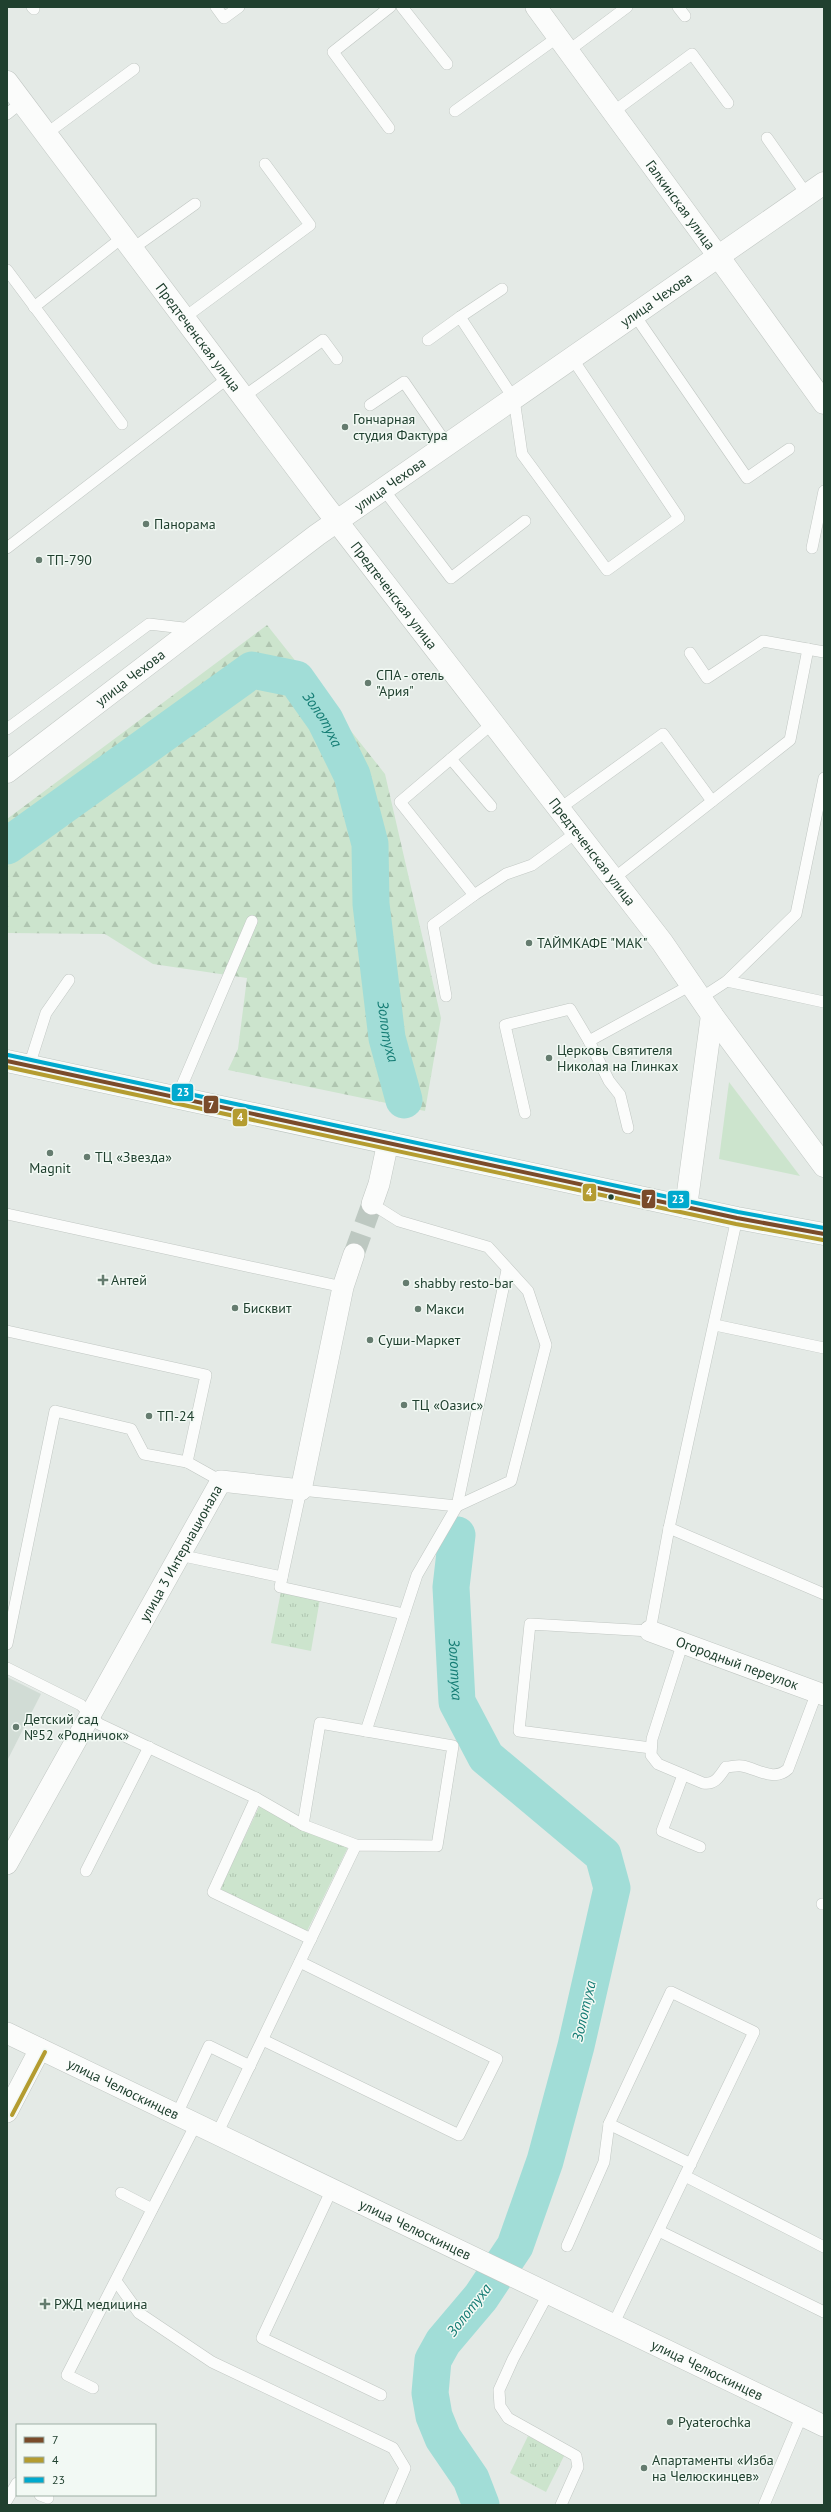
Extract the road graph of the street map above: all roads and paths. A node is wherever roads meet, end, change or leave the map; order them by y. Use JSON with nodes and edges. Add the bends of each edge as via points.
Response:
{"nodes":[{"id":1,"x":216,"y":7,"type":"edge"},
{"id":2,"x":239,"y":7,"type":"edge"},
{"id":3,"x":390,"y":7,"type":"edge"},
{"id":4,"x":402,"y":7,"type":"edge"},
{"id":5,"x":536,"y":7,"type":"edge"},
{"id":6,"x":627,"y":7,"type":"edge"},
{"id":7,"x":678,"y":7,"type":"edge"},
{"id":8,"x":685,"y":16,"type":"dead end"},
{"id":9,"x":563,"y":44,"type":"junction"},
{"id":10,"x":447,"y":64,"type":"dead end"},
{"id":11,"x":134,"y":70,"type":"dead end"},
{"id":12,"x":7,"y":82,"type":"edge"},
{"id":13,"x":728,"y":103,"type":"dead end"},
{"id":14,"x":14,"y":108,"type":"edge"},
{"id":15,"x":455,"y":111,"type":"dead end"},
{"id":16,"x":612,"y":112,"type":"junction"},
{"id":17,"x":389,"y":128,"type":"dead end"},
{"id":18,"x":46,"y":134,"type":"junction"},
{"id":19,"x":767,"y":138,"type":"dead end"},
{"id":20,"x":265,"y":164,"type":"dead end"},
{"id":21,"x":815,"y":189,"type":"edge"},
{"id":22,"x":195,"y":204,"type":"dead end"},
{"id":23,"x":128,"y":243,"type":"junction"},
{"id":24,"x":718,"y":256,"type":"junction"},
{"id":25,"x":7,"y":270,"type":"edge"},
{"id":26,"x":502,"y":289,"type":"dead end"},
{"id":27,"x":34,"y":307,"type":"junction"},
{"id":28,"x":634,"y":314,"type":"junction"},
{"id":29,"x":184,"y":318,"type":"junction"},
{"id":30,"x":460,"y":318,"type":"junction"},
{"id":31,"x":428,"y":340,"type":"dead end"},
{"id":32,"x":572,"y":358,"type":"junction"},
{"id":33,"x":337,"y":359,"type":"dead end"},
{"id":34,"x":228,"y":378,"type":"junction"},
{"id":35,"x":243,"y":398,"type":"junction"},
{"id":36,"x":514,"y":399,"type":"junction"},
{"id":37,"x":824,"y":403,"type":"edge"},
{"id":38,"x":370,"y":405,"type":"dead end"},
{"id":39,"x":122,"y":424,"type":"dead end"},
{"id":40,"x":448,"y":446,"type":"junction"},
{"id":41,"x":789,"y":449,"type":"dead end"},
{"id":42,"x":384,"y":490,"type":"junction"},
{"id":43,"x":824,"y":491,"type":"edge"},
{"id":44,"x":526,"y":521,"type":"dead end"},
{"id":45,"x":338,"y":522,"type":"junction"},
{"id":46,"x":7,"y":548,"type":"edge"},
{"id":47,"x":812,"y":548,"type":"dead end"},
{"id":48,"x":194,"y":629,"type":"junction"},
{"id":49,"x":808,"y":649,"type":"junction"},
{"id":50,"x":824,"y":652,"type":"edge"},
{"id":51,"x":690,"y":653,"type":"dead end"},
{"id":52,"x":493,"y":723,"type":"junction"},
{"id":53,"x":7,"y":729,"type":"edge"},
{"id":54,"x":451,"y":759,"type":"junction"},
{"id":55,"x":8,"y":771,"type":"edge"},
{"id":56,"x":824,"y":778,"type":"edge"},
{"id":57,"x":712,"y":801,"type":"junction"},
{"id":58,"x":491,"y":806,"type":"dead end"},
{"id":59,"x":559,"y":809,"type":"junction"},
{"id":60,"x":577,"y":832,"type":"junction"},
{"id":61,"x":613,"y":879,"type":"junction"},
{"id":62,"x":474,"y":895,"type":"junction"},
{"id":63,"x":252,"y":921,"type":"dead end"},
{"id":64,"x":69,"y":980,"type":"dead end"},
{"id":65,"x":727,"y":981,"type":"junction"},
{"id":66,"x":446,"y":996,"type":"dead end"},
{"id":67,"x":701,"y":999,"type":"junction"},
{"id":68,"x":824,"y":1002,"type":"edge"},
{"id":69,"x":589,"y":1041,"type":"junction"},
{"id":70,"x":7,"y":1061,"type":"edge"},
{"id":71,"x":29,"y":1066,"type":"junction"},
{"id":72,"x":176,"y":1097,"type":"junction"},
{"id":73,"x":525,"y":1113,"type":"dead end"},
{"id":74,"x":628,"y":1128,"type":"dead end"},
{"id":75,"x":388,"y":1142,"type":"junction"},
{"id":76,"x":824,"y":1166,"type":"edge"},
{"id":77,"x":372,"y":1204,"type":"joint"},
{"id":78,"x":686,"y":1207,"type":"junction"},
{"id":79,"x":7,"y":1214,"type":"edge"},
{"id":80,"x":738,"y":1218,"type":"junction"},
{"id":81,"x":824,"y":1234,"type":"edge"},
{"id":82,"x":354,"y":1254,"type":"tunnel mouth"},
{"id":83,"x":507,"y":1270,"type":"junction"},
{"id":84,"x":343,"y":1287,"type":"junction"},
{"id":85,"x":715,"y":1325,"type":"junction"},
{"id":86,"x":7,"y":1331,"type":"edge"},
{"id":87,"x":824,"y":1348,"type":"edge"},
{"id":88,"x":186,"y":1462,"type":"junction"},
{"id":89,"x":220,"y":1481,"type":"junction"},
{"id":90,"x":301,"y":1490,"type":"junction"},
{"id":91,"x":457,"y":1506,"type":"junction"},
{"id":92,"x":670,"y":1528,"type":"junction"},
{"id":93,"x":179,"y":1555,"type":"junction"},
{"id":94,"x":282,"y":1577,"type":"junction"},
{"id":95,"x":824,"y":1594,"type":"edge"},
{"id":96,"x":404,"y":1614,"type":"junction"},
{"id":97,"x":650,"y":1631,"type":"junction"},
{"id":98,"x":683,"y":1642,"type":"junction"},
{"id":99,"x":7,"y":1644,"type":"edge"},
{"id":100,"x":7,"y":1668,"type":"edge"},
{"id":101,"x":820,"y":1693,"type":"edge"},
{"id":102,"x":90,"y":1715,"type":"junction"},
{"id":103,"x":366,"y":1731,"type":"junction"},
{"id":104,"x":149,"y":1747,"type":"junction"},
{"id":105,"x":651,"y":1748,"type":"junction"},
{"id":106,"x":684,"y":1775,"type":"junction"},
{"id":107,"x":256,"y":1798,"type":"junction"},
{"id":108,"x":303,"y":1826,"type":"junction"},
{"id":109,"x":356,"y":1844,"type":"junction"},
{"id":110,"x":700,"y":1847,"type":"dead end"},
{"id":111,"x":7,"y":1864,"type":"edge"},
{"id":112,"x":86,"y":1871,"type":"dead end"},
{"id":113,"x":311,"y":1939,"type":"junction"},
{"id":114,"x":300,"y":1962,"type":"junction"},
{"id":115,"x":7,"y":2033,"type":"edge"},
{"id":116,"x":263,"y":2040,"type":"junction"},
{"id":117,"x":40,"y":2049,"type":"junction"},
{"id":118,"x":250,"y":2066,"type":"junction"},
{"id":119,"x":7,"y":2112,"type":"edge"},
{"id":120,"x":177,"y":2114,"type":"junction"},
{"id":121,"x":196,"y":2124,"type":"junction"},
{"id":122,"x":609,"y":2124,"type":"junction"},
{"id":123,"x":218,"y":2134,"type":"junction"},
{"id":124,"x":691,"y":2164,"type":"junction"},
{"id":125,"x":685,"y":2176,"type":"junction"},
{"id":126,"x":332,"y":2189,"type":"junction"},
{"id":127,"x":121,"y":2193,"type":"dead end"},
{"id":128,"x":152,"y":2209,"type":"junction"},
{"id":129,"x":658,"y":2231,"type":"junction"},
{"id":130,"x":567,"y":2246,"type":"dead end"},
{"id":131,"x":824,"y":2247,"type":"edge"},
{"id":132,"x":116,"y":2281,"type":"junction"},
{"id":133,"x":548,"y":2294,"type":"junction"},
{"id":134,"x":824,"y":2312,"type":"edge"},
{"id":135,"x":613,"y":2325,"type":"junction"},
{"id":136,"x":93,"y":2388,"type":"dead end"},
{"id":137,"x":381,"y":2395,"type":"dead end"},
{"id":138,"x":802,"y":2415,"type":"junction"},
{"id":139,"x":824,"y":2426,"type":"edge"},
{"id":140,"x":16,"y":2486,"type":"edge"},
{"id":141,"x":7,"y":2500,"type":"edge"},
{"id":142,"x":389,"y":2505,"type":"edge"},
{"id":143,"x":561,"y":2505,"type":"edge"},
{"id":144,"x":764,"y":2505,"type":"edge"}],
"edges":[{"from":1,"to":2,"type":"lane","via":[[224,18]]},
{"from":3,"to":17,"type":"lane","via":[[333,52]]},
{"from":4,"to":10,"type":"lane"},
{"from":5,"to":9,"type":"street","name":"Галкинская улица"},
{"from":6,"to":9,"type":"lane"},
{"from":7,"to":8,"type":"lane"},
{"from":9,"to":15,"type":"lane"},
{"from":9,"to":16,"type":"street","name":"Галкинская улица"},
{"from":11,"to":18,"type":"lane"},
{"from":12,"to":14,"type":"street","name":"Предтеченская улица"},
{"from":13,"to":16,"type":"lane","via":[[692,54]]},
{"from":14,"to":18,"type":"street","name":"Предтеченская улица"},
{"from":16,"to":24,"type":"street","name":"Галкинская улица"},
{"from":18,"to":23,"type":"street","name":"Предтеченская улица"},
{"from":19,"to":21,"type":"lane"},
{"from":20,"to":29,"type":"lane","via":[[310,225]]},
{"from":21,"to":24,"type":"street","name":"улица Чехова"},
{"from":22,"to":23,"type":"lane"},
{"from":23,"to":27,"type":"lane"},
{"from":23,"to":29,"type":"street","name":"Предтеченская улица"},
{"from":24,"to":28,"type":"street","name":"улица Чехова"},
{"from":24,"to":37,"type":"street","name":"Галкинская улица"},
{"from":25,"to":27,"type":"lane"},
{"from":26,"to":30,"type":"lane"},
{"from":27,"to":39,"type":"lane"},
{"from":28,"to":32,"type":"street","name":"улица Чехова"},
{"from":28,"to":41,"type":"lane","via":[[747,478]]},
{"from":29,"to":34,"type":"street","name":"Предтеченская улица"},
{"from":30,"to":31,"type":"lane"},
{"from":30,"to":36,"type":"lane"},
{"from":32,"to":36,"type":"street","name":"улица Чехова"},
{"from":32,"to":36,"type":"lane","via":[[679,518],[607,570],[522,454]]},
{"from":33,"to":35,"type":"lane","via":[[323,340]]},
{"from":34,"to":35,"type":"street","name":"Предтеченская улица"},
{"from":34,"to":46,"type":"lane"},
{"from":35,"to":45,"type":"street","name":"Предтеченская улица"},
{"from":36,"to":40,"type":"street","name":"улица Чехова"},
{"from":38,"to":40,"type":"lane","via":[[404,382]]},
{"from":40,"to":42,"type":"street","name":"улица Чехова"},
{"from":42,"to":44,"type":"lane","via":[[450,578]]},
{"from":42,"to":45,"type":"street","name":"улица Чехова"},
{"from":43,"to":47,"type":"lane"},
{"from":45,"to":48,"type":"street","name":"улица Чехова","via":[[317,535]]},
{"from":45,"to":52,"type":"street","name":"Предтеченская улица"},
{"from":48,"to":53,"type":"lane","via":[[149,624]]},
{"from":48,"to":55,"type":"street","name":"улица Чехова"},
{"from":49,"to":50,"type":"lane"},
{"from":49,"to":51,"type":"lane","via":[[763,641],[708,678]]},
{"from":49,"to":57,"type":"lane","via":[[790,740]]},
{"from":52,"to":54,"type":"lane"},
{"from":52,"to":59,"type":"street","name":"Предтеченская улица"},
{"from":54,"to":58,"type":"lane"},
{"from":54,"to":62,"type":"lane","via":[[400,802]]},
{"from":56,"to":65,"type":"lane","via":[[796,914]]},
{"from":57,"to":59,"type":"lane","via":[[663,734]]},
{"from":57,"to":61,"type":"lane"},
{"from":59,"to":60,"type":"street","name":"Предтеченская улица"},
{"from":60,"to":61,"type":"street","name":"Предтеченская улица"},
{"from":60,"to":62,"type":"lane","via":[[532,865],[506,874]]},
{"from":61,"to":67,"type":"street","name":"Предтеченская улица","via":[[662,942]]},
{"from":62,"to":66,"type":"lane","via":[[433,925]]},
{"from":63,"to":72,"type":"lane"},
{"from":64,"to":71,"type":"lane","via":[[46,1013]]},
{"from":65,"to":67,"type":"lane"},
{"from":65,"to":68,"type":"lane"},
{"from":67,"to":69,"type":"lane"},
{"from":67,"to":76,"type":"street","name":"Предтеченская улица"},
{"from":67,"to":78,"type":"street"},
{"from":69,"to":73,"type":"lane","via":[[570,1009],[505,1025]]},
{"from":69,"to":74,"type":"lane","via":[[609,1081],[620,1094]]},
{"from":70,"to":71,"type":"street"},
{"from":71,"to":72,"type":"street"},
{"from":72,"to":75,"type":"street"},
{"from":75,"to":77,"type":"street","via":[[380,1184]]},
{"from":75,"to":78,"type":"street"},
{"from":77,"to":83,"type":"lane","via":[[399,1222],[488,1247]]},
{"from":78,"to":80,"type":"street"},
{"from":79,"to":84,"type":"lane"},
{"from":80,"to":81,"type":"street"},
{"from":80,"to":85,"type":"lane"},
{"from":82,"to":84,"type":"street"},
{"from":83,"to":91,"type":"lane"},
{"from":83,"to":91,"type":"lane","via":[[528,1291],[546,1345],[511,1481]]},
{"from":84,"to":90,"type":"street"},
{"from":85,"to":87,"type":"lane"},
{"from":85,"to":92,"type":"lane"},
{"from":86,"to":88,"type":"lane","via":[[206,1375]]},
{"from":88,"to":89,"type":"lane"},
{"from":88,"to":99,"type":"lane","via":[[144,1454],[130,1429],[55,1411]]},
{"from":89,"to":90,"type":"street","name":"улица 3 Интернационала"},
{"from":89,"to":93,"type":"street","name":"улица 3 Интернационала"},
{"from":90,"to":91,"type":"lane"},
{"from":90,"to":94,"type":"lane"},
{"from":91,"to":96,"type":"lane","via":[[417,1575]]},
{"from":92,"to":95,"type":"lane"},
{"from":92,"to":97,"type":"lane"},
{"from":93,"to":94,"type":"lane"},
{"from":93,"to":102,"type":"street","name":"улица 3 Интернационала"},
{"from":94,"to":96,"type":"lane","via":[[280,1586]]},
{"from":96,"to":103,"type":"lane"},
{"from":97,"to":98,"type":"street","name":"Огородный переулок"},
{"from":97,"to":105,"type":"lane","via":[[530,1624],[519,1730]]},
{"from":98,"to":101,"type":"street","name":"Огородный переулок"},
{"from":98,"to":105,"type":"lane"},
{"from":100,"to":102,"type":"lane","via":[[81,1705]]},
{"from":101,"to":106,"type":"lane","via":[[788,1769],[782,1774],[774,1776],[740,1765],[726,1768],[717,1780],[710,1784]]},
{"from":102,"to":104,"type":"lane","via":[[99,1724]]},
{"from":102,"to":111,"type":"street","name":"улица 3 Интернационала"},
{"from":103,"to":108,"type":"lane","via":[[320,1723]]},
{"from":103,"to":109,"type":"lane","via":[[453,1746],[437,1846]]},
{"from":104,"to":107,"type":"lane"},
{"from":104,"to":112,"type":"lane"},
{"from":105,"to":106,"type":"lane","via":[[651,1755],[658,1764]]},
{"from":106,"to":110,"type":"lane","via":[[662,1830]]},
{"from":107,"to":108,"type":"lane"},
{"from":107,"to":113,"type":"lane","via":[[213,1892]]},
{"from":108,"to":109,"type":"lane"},
{"from":109,"to":113,"type":"lane"},
{"from":113,"to":114,"type":"lane"},
{"from":114,"to":116,"type":"lane"},
{"from":114,"to":116,"type":"lane","via":[[497,2059],[459,2135]]},
{"from":115,"to":117,"type":"street","name":"улица Челюскинцев"},
{"from":116,"to":118,"type":"lane"},
{"from":117,"to":119,"type":"street"},
{"from":117,"to":120,"type":"street","name":"улица Челюскинцев"},
{"from":118,"to":120,"type":"lane","via":[[209,2046]]},
{"from":118,"to":123,"type":"lane"},
{"from":120,"to":121,"type":"street","name":"улица Челюскинцев"},
{"from":121,"to":123,"type":"street","name":"улица Челюскинцев"},
{"from":121,"to":128,"type":"lane"},
{"from":122,"to":124,"type":"lane"},
{"from":122,"to":124,"type":"lane","via":[[672,1992],[754,2032]]},
{"from":122,"to":130,"type":"lane","via":[[604,2162]]},
{"from":123,"to":126,"type":"street","name":"улица Челюскинцев"},
{"from":124,"to":125,"type":"lane"},
{"from":125,"to":129,"type":"lane"},
{"from":125,"to":131,"type":"lane"},
{"from":126,"to":133,"type":"street","name":"улица Челюскинцев"},
{"from":126,"to":137,"type":"lane","via":[[262,2338]]},
{"from":127,"to":128,"type":"lane"},
{"from":128,"to":132,"type":"lane"},
{"from":129,"to":134,"type":"lane"},
{"from":129,"to":135,"type":"lane"},
{"from":132,"to":136,"type":"lane","via":[[67,2375]]},
{"from":132,"to":142,"type":"lane","via":[[139,2313],[212,2362],[393,2448],[405,2468]]},
{"from":133,"to":135,"type":"street","name":"улица Челюскинцев"},
{"from":133,"to":143,"type":"lane","via":[[499,2390],[500,2406],[508,2418],[576,2456],[578,2467]]},
{"from":135,"to":138,"type":"street","name":"улица Челюскинцев"},
{"from":138,"to":139,"type":"street","name":"улица Челюскинцев"},
{"from":138,"to":144,"type":"lane"},
{"from":140,"to":141,"type":"lane"}]}
